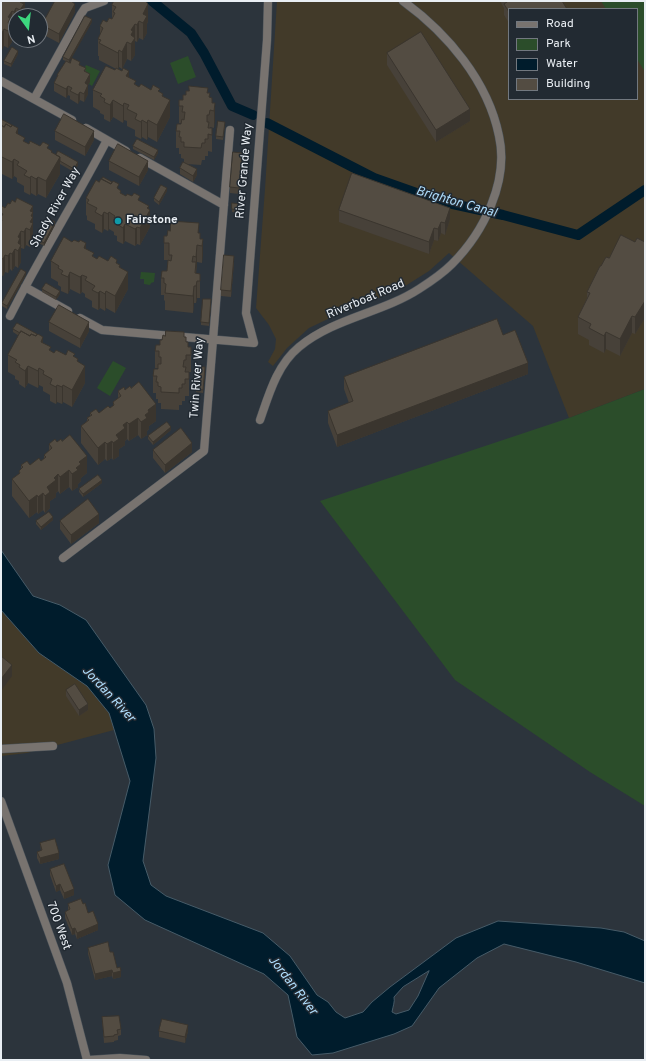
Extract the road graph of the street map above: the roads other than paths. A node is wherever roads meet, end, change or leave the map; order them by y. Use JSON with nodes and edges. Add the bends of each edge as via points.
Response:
{"nodes":[{"id":1,"x":104,"y":1,"type":"edge"},
{"id":2,"x":268,"y":1,"type":"edge"},
{"id":3,"x":403,"y":1,"type":"edge"},
{"id":4,"x":1,"y":81,"type":"edge"},
{"id":5,"x":34,"y":99,"type":"junction"},
{"id":6,"x":230,"y":130,"type":"dead end"},
{"id":7,"x":107,"y":140,"type":"junction"},
{"id":8,"x":224,"y":205,"type":"junction"},
{"id":9,"x":25,"y":287,"type":"junction"},
{"id":10,"x":10,"y":316,"type":"dead end"},
{"id":11,"x":212,"y":339,"type":"junction"},
{"id":12,"x":260,"y":420,"type":"dead end"},
{"id":13,"x":63,"y":558,"type":"dead end"},
{"id":14,"x":53,"y":746,"type":"dead end"},
{"id":15,"x":1,"y":749,"type":"edge"},
{"id":16,"x":1,"y":801,"type":"edge"},
{"id":17,"x":88,"y":1060,"type":"edge"},
{"id":18,"x":146,"y":1060,"type":"edge"}],
"edges":[{"from":1,"to":5,"type":"street","via":[[85,8]]},
{"from":2,"to":11,"type":"street","name":"River Grande Way","via":[[246,313],[254,343]]},
{"from":3,"to":12,"type":"street","name":"Riverboat Road","via":[[430,23],[457,52],[490,106],[500,136],[501,149],[500,170],[492,205],[466,249],[436,278],[405,297],[325,330],[299,347],[279,371]]},
{"from":4,"to":5,"type":"street"},
{"from":5,"to":7,"type":"street"},
{"from":6,"to":8,"type":"street","name":"Twin River Way"},
{"from":7,"to":8,"type":"street"},
{"from":7,"to":9,"type":"street","name":"Shady River Way"},
{"from":8,"to":11,"type":"street","name":"Twin River Way"},
{"from":9,"to":10,"type":"street","name":"Shady River Way"},
{"from":9,"to":11,"type":"street","via":[[102,330]]},
{"from":11,"to":13,"type":"street","name":"Twin River Way","via":[[204,451]]},
{"from":14,"to":15,"type":"street"},
{"from":16,"to":17,"type":"street","name":"700 West","via":[[66,983]]},
{"from":17,"to":18,"type":"street"}]}
